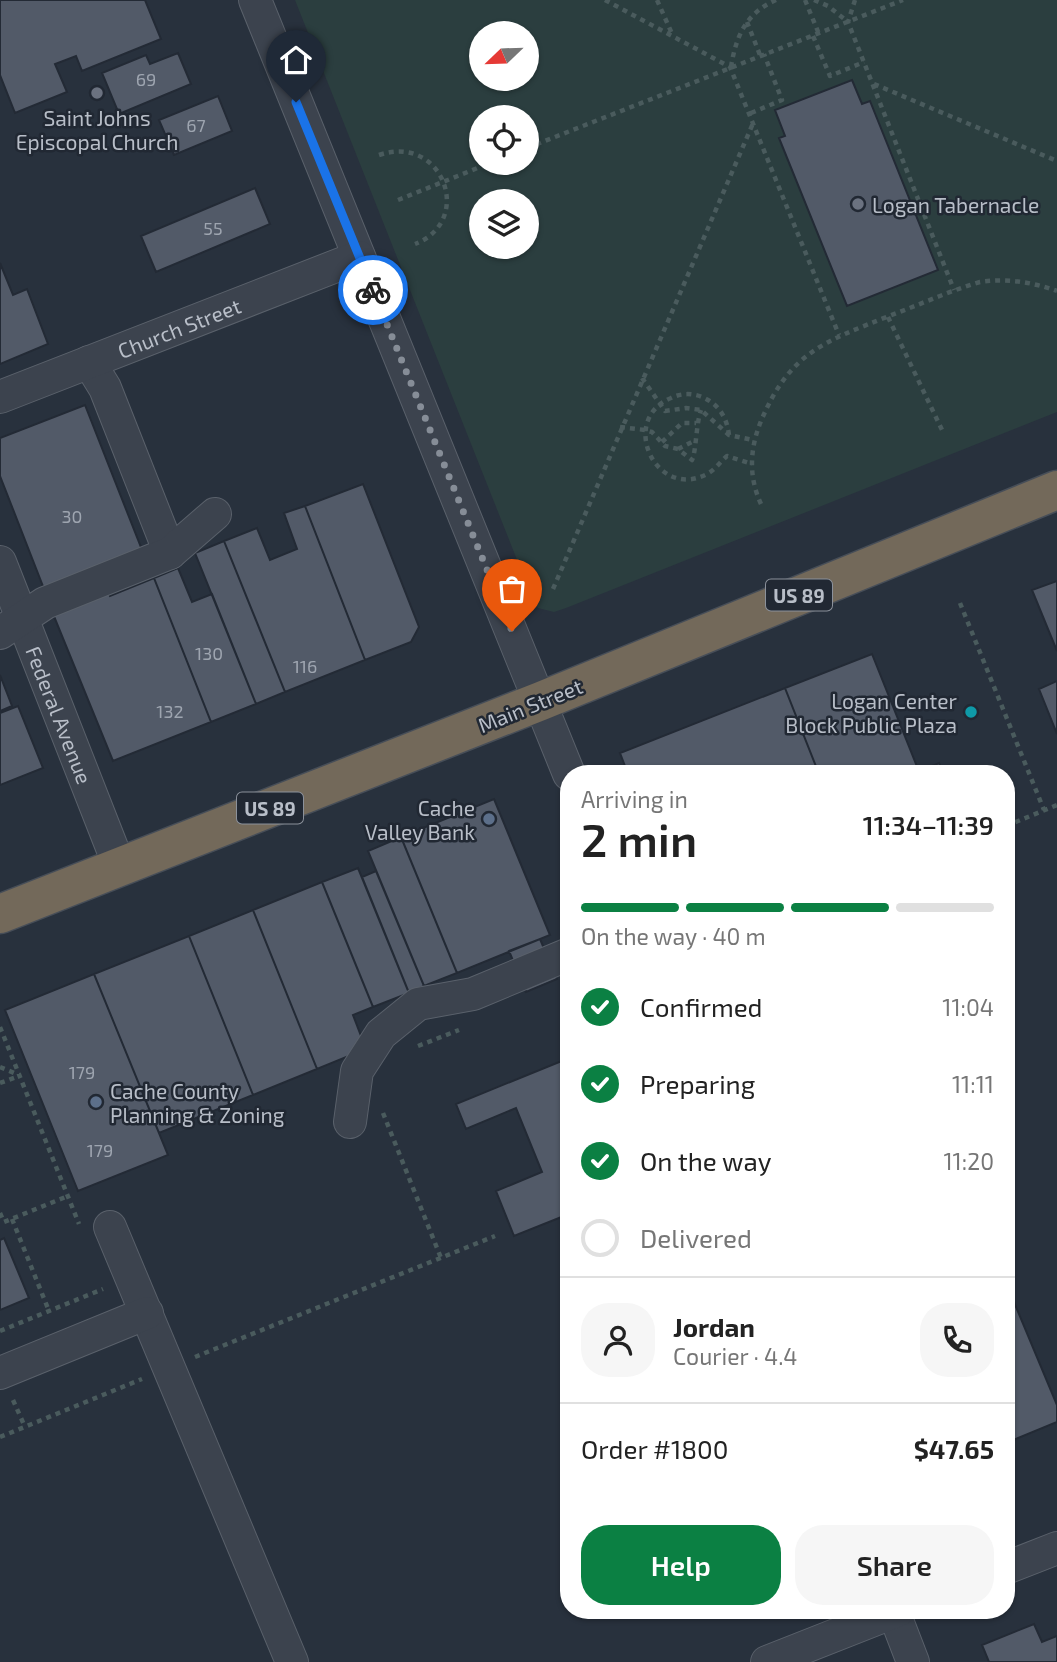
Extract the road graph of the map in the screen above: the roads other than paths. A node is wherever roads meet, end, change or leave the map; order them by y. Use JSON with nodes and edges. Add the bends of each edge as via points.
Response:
{"nodes":[{"id":1,"x":254,"y":0,"type":"edge"},
{"id":2,"x":359,"y":257,"type":"junction"},
{"id":3,"x":89,"y":362,"type":"junction"},
{"id":4,"x":0,"y":397,"type":"edge"},
{"id":5,"x":1057,"y":490,"type":"edge"},
{"id":6,"x":215,"y":514,"type":"dead end"},
{"id":7,"x":170,"y":553,"type":"junction"},
{"id":8,"x":0,"y":562,"type":"edge"},
{"id":9,"x":11,"y":626,"type":"edge"},
{"id":10,"x":541,"y":701,"type":"junction"},
{"id":11,"x":566,"y":765,"type":"edge"},
{"id":12,"x":120,"y":868,"type":"junction"},
{"id":13,"x":0,"y":914,"type":"edge"},
{"id":14,"x":560,"y":958,"type":"edge"},
{"id":15,"x":350,"y":1122,"type":"dead end"},
{"id":16,"x":96,"y":1229,"type":"road end"},
{"id":17,"x":147,"y":1313,"type":"junction"},
{"id":18,"x":0,"y":1373,"type":"edge"},
{"id":19,"x":1057,"y":1548,"type":"edge"},
{"id":20,"x":1015,"y":1564,"type":"edge"},
{"id":21,"x":875,"y":1619,"type":"edge"},
{"id":22,"x":898,"y":1619,"type":"edge"},
{"id":23,"x":292,"y":1662,"type":"edge"},
{"id":24,"x":768,"y":1662,"type":"edge"},
{"id":25,"x":913,"y":1662,"type":"edge"}],
"edges":[{"from":1,"to":2,"type":"street"},
{"from":2,"to":3,"type":"street","name":"Church Street"},
{"from":2,"to":10,"type":"street"},
{"from":3,"to":4,"type":"street","name":"Church Street"},
{"from":3,"to":7,"type":"street","via":[[105,388]]},
{"from":5,"to":10,"type":"highway","name":"Main Street","number":"US 89"},
{"from":6,"to":7,"type":"street"},
{"from":7,"to":9,"type":"street","via":[[45,603]]},
{"from":8,"to":9,"type":"street","name":"Federal Avenue"},
{"from":9,"to":12,"type":"street","name":"Federal Avenue"},
{"from":10,"to":11,"type":"street"},
{"from":10,"to":12,"type":"highway","name":"Main Street","number":"US 89"},
{"from":12,"to":13,"type":"highway","name":"Main Street","number":"US 89"},
{"from":14,"to":15,"type":"street","via":[[473,994],[418,1004],[381,1034],[357,1071]]},
{"from":16,"to":17,"type":"street"},
{"from":17,"to":18,"type":"street"},
{"from":17,"to":23,"type":"street"},
{"from":19,"to":20,"type":"street"},
{"from":21,"to":24,"type":"street"},
{"from":22,"to":25,"type":"street"}]}
